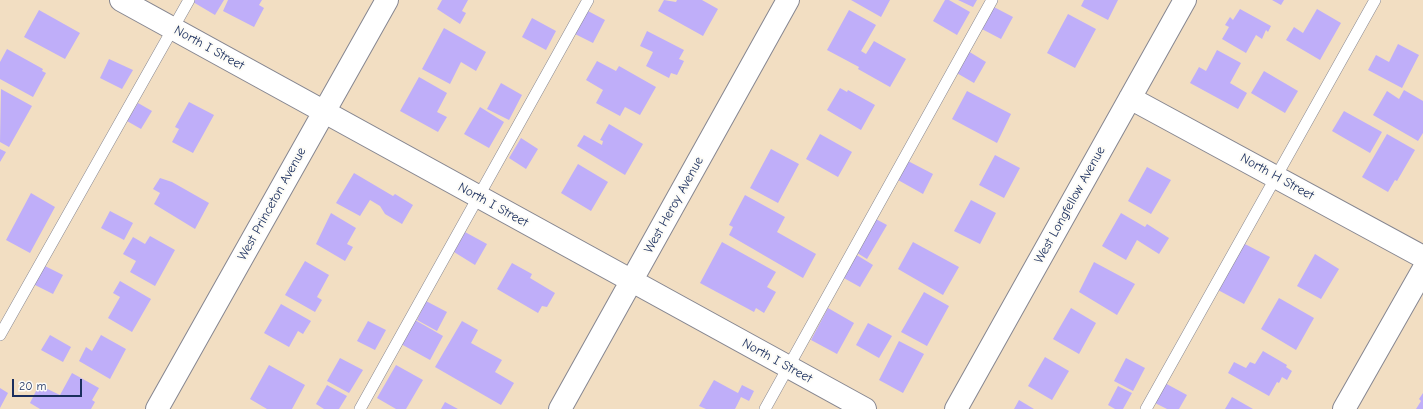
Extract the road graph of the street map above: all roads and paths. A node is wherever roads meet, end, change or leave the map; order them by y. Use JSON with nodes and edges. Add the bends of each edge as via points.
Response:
{"nodes":[{"id":1,"x":121,"y":0,"type":"edge"},
{"id":2,"x":189,"y":0,"type":"edge"},
{"id":3,"x":387,"y":0,"type":"edge"},
{"id":4,"x":588,"y":0,"type":"edge"},
{"id":5,"x":788,"y":0,"type":"edge"},
{"id":6,"x":992,"y":0,"type":"edge"},
{"id":7,"x":1185,"y":0,"type":"edge"},
{"id":8,"x":1375,"y":0,"type":"edge"},
{"id":9,"x":174,"y":29,"type":"junction"},
{"id":10,"x":1130,"y":98,"type":"junction"},
{"id":11,"x":324,"y":111,"type":"junction"},
{"id":12,"x":1276,"y":177,"type":"junction"},
{"id":13,"x":479,"y":197,"type":"junction"},
{"id":14,"x":1423,"y":257,"type":"edge"},
{"id":15,"x":1423,"y":270,"type":"edge"},
{"id":16,"x":632,"y":281,"type":"junction"},
{"id":17,"x":0,"y":335,"type":"edge"},
{"id":18,"x":789,"y":367,"type":"junction"},
{"id":19,"x":157,"y":409,"type":"edge"},
{"id":20,"x":360,"y":409,"type":"edge"},
{"id":21,"x":560,"y":409,"type":"edge"},
{"id":22,"x":765,"y":409,"type":"edge"},
{"id":23,"x":865,"y":409,"type":"edge"},
{"id":24,"x":956,"y":409,"type":"edge"},
{"id":25,"x":1146,"y":409,"type":"edge"},
{"id":26,"x":1344,"y":409,"type":"edge"}],
"edges":[{"from":1,"to":9,"type":"street","name":"North I Street"},
{"from":2,"to":9,"type":"lane"},
{"from":3,"to":11,"type":"street","name":"West Princeton Avenue"},
{"from":4,"to":13,"type":"lane"},
{"from":5,"to":16,"type":"street","name":"West Heroy Avenue"},
{"from":6,"to":18,"type":"lane"},
{"from":7,"to":10,"type":"street","name":"West Longfellow Avenue"},
{"from":8,"to":12,"type":"lane"},
{"from":9,"to":11,"type":"street","name":"North I Street"},
{"from":9,"to":17,"type":"lane"},
{"from":10,"to":12,"type":"street","name":"North H Street"},
{"from":10,"to":24,"type":"street","name":"West Longfellow Avenue"},
{"from":11,"to":13,"type":"street","name":"North I Street"},
{"from":11,"to":19,"type":"street","name":"West Princeton Avenue"},
{"from":12,"to":14,"type":"street","name":"North H Street"},
{"from":12,"to":25,"type":"lane"},
{"from":13,"to":16,"type":"street","name":"North I Street"},
{"from":13,"to":20,"type":"lane"},
{"from":15,"to":26,"type":"street"},
{"from":16,"to":18,"type":"street","name":"North I Street"},
{"from":16,"to":21,"type":"street","name":"West Heroy Avenue"},
{"from":18,"to":22,"type":"lane"},
{"from":18,"to":23,"type":"street","name":"North I Street"}]}
